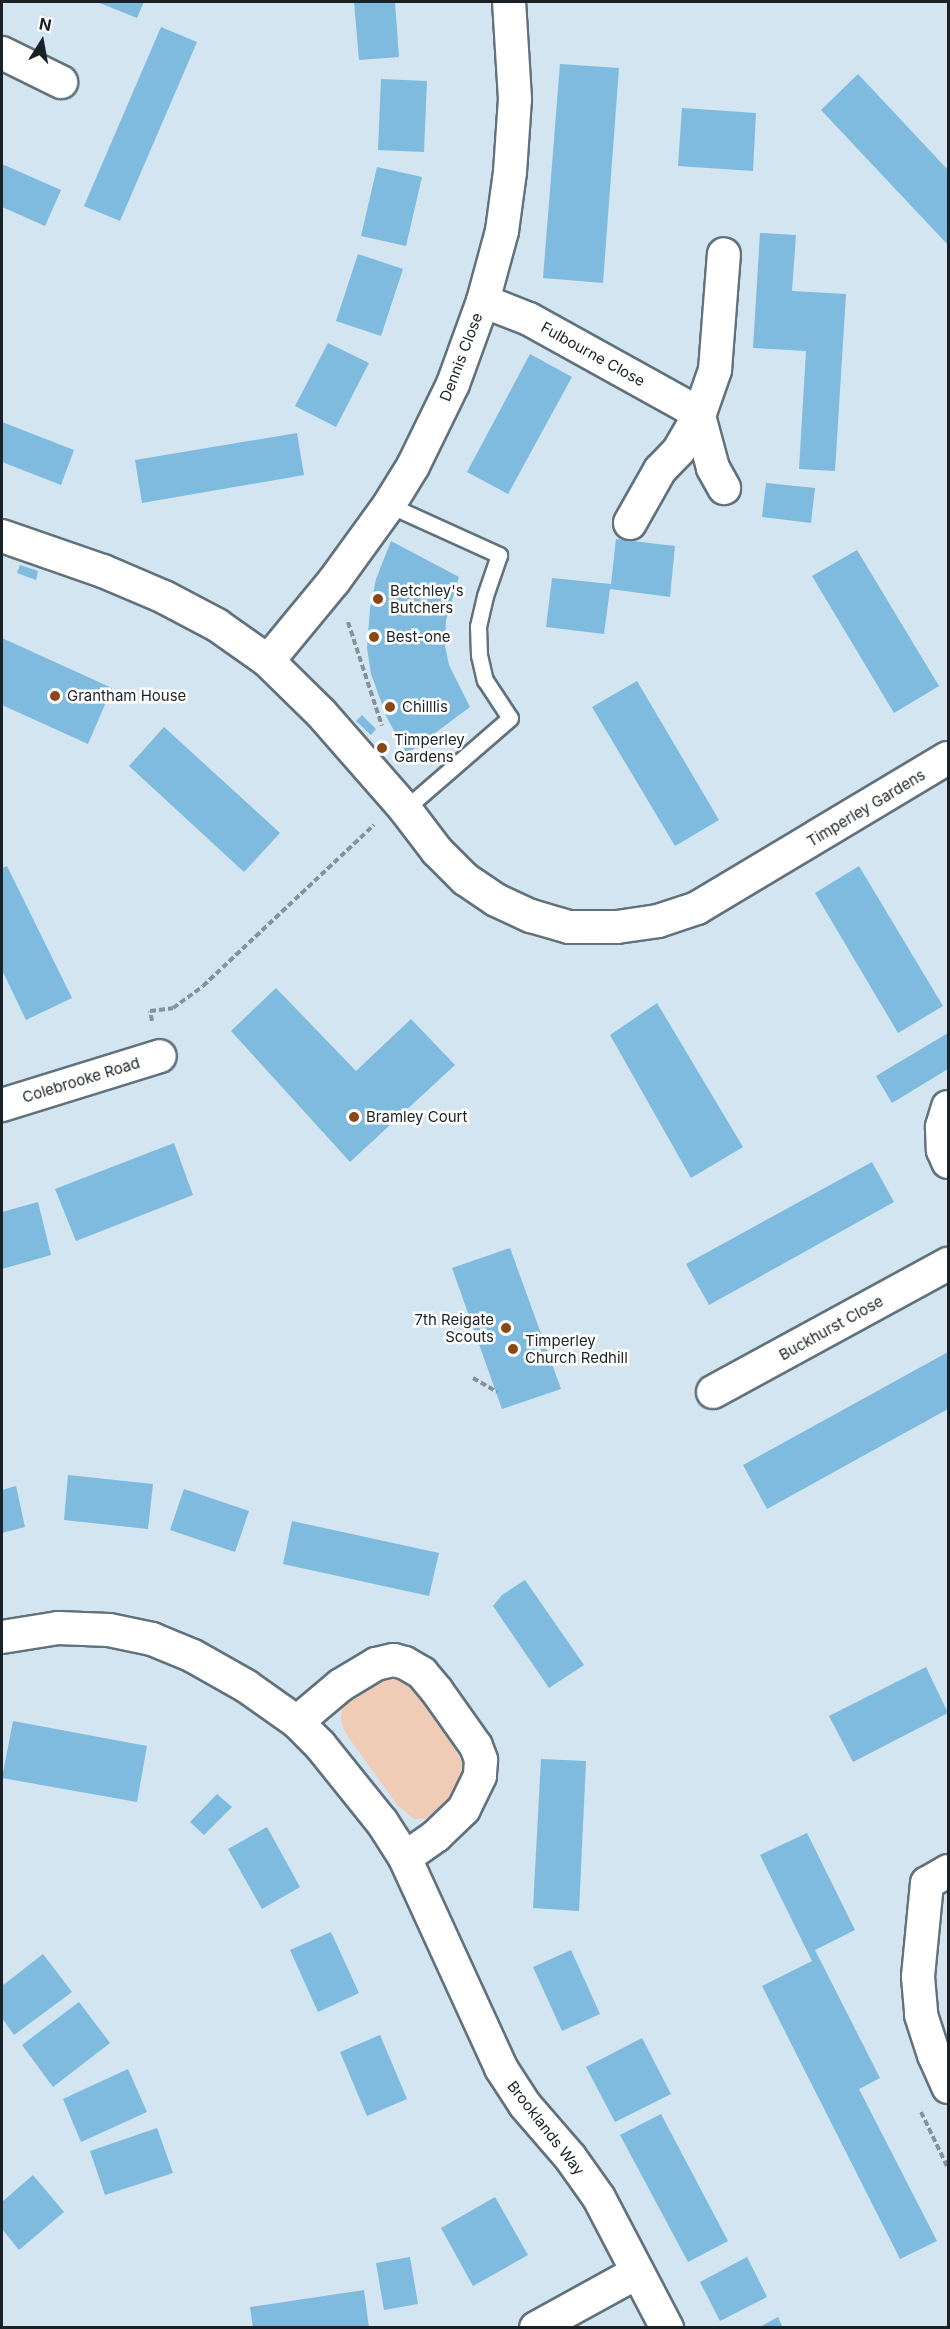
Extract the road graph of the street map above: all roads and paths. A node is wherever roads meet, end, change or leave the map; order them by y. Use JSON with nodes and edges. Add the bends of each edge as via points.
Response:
{"nodes":[{"id":1,"x":509,"y":2,"type":"edge"},
{"id":2,"x":2,"y":53,"type":"edge"},
{"id":3,"x":61,"y":82,"type":"dead end"},
{"id":4,"x":724,"y":254,"type":"dead end"},
{"id":5,"x":483,"y":301,"type":"junction"},
{"id":6,"x":699,"y":416,"type":"junction"},
{"id":7,"x":724,"y":488,"type":"dead end"},
{"id":8,"x":389,"y":505,"type":"junction"},
{"id":9,"x":630,"y":523,"type":"dead end"},
{"id":10,"x":2,"y":536,"type":"edge"},
{"id":11,"x":334,"y":581,"type":"junction"},
{"id":12,"x":268,"y":661,"type":"junction"},
{"id":13,"x":384,"y":730,"type":"dead end"},
{"id":14,"x":948,"y":758,"type":"edge"},
{"id":15,"x":401,"y":805,"type":"junction"},
{"id":16,"x":160,"y":1056,"type":"joint"},
{"id":17,"x":2,"y":1105,"type":"edge"},
{"id":18,"x":948,"y":1107,"type":"edge"},
{"id":19,"x":948,"y":1162,"type":"edge"},
{"id":20,"x":948,"y":1264,"type":"edge"},
{"id":21,"x":473,"y":1378,"type":"dead end"},
{"id":22,"x":496,"y":1392,"type":"dead end"},
{"id":23,"x":713,"y":1392,"type":"dead end"},
{"id":24,"x":2,"y":1637,"type":"edge"},
{"id":25,"x":297,"y":1722,"type":"junction"},
{"id":26,"x":405,"y":1858,"type":"junction"},
{"id":27,"x":948,"y":1872,"type":"edge"},
{"id":28,"x":948,"y":2087,"type":"edge"},
{"id":29,"x":638,"y":2272,"type":"junction"},
{"id":30,"x":536,"y":2328,"type":"edge"},
{"id":31,"x":667,"y":2328,"type":"edge"}],
"edges":[{"from":1,"to":5,"type":"street","name":"Dennis Close","via":[[515,99],[510,172],[502,231]]},
{"from":2,"to":3,"type":"street"},
{"from":4,"to":6,"type":"street","via":[[715,370]]},
{"from":5,"to":6,"type":"street","name":"Fulbourne Close","via":[[529,319],[663,392]]},
{"from":5,"to":8,"type":"street","name":"Dennis Close","via":[[453,384]]},
{"from":6,"to":7,"type":"street","via":[[713,468]]},
{"from":6,"to":9,"type":"street","via":[[679,450],[660,470]]},
{"from":8,"to":11,"type":"street","name":"Dennis Close"},
{"from":8,"to":15,"type":"lane","via":[[499,555],[478,626],[479,655],[485,680],[510,718]]},
{"from":10,"to":12,"type":"street","name":"Timperley Gardens","via":[[164,597],[217,625]]},
{"from":11,"to":12,"type":"street","name":"Dennis Close"},
{"from":11,"to":13,"type":"path"},
{"from":12,"to":15,"type":"street","name":"Timperley Gardens","via":[[321,713]]},
{"from":14,"to":15,"type":"street","name":"Timperley Gardens","via":[[697,908],[658,921],[617,927],[569,927],[496,900],[465,879]]},
{"from":15,"to":16,"type":"path","via":[[203,986],[174,1008],[150,1011]]},
{"from":16,"to":17,"type":"street","name":"Colebrooke Road"},
{"from":18,"to":19,"type":"street","via":[[942,1127]]},
{"from":20,"to":23,"type":"street","name":"Buckhurst Close"},
{"from":21,"to":22,"type":"path"},
{"from":24,"to":25,"type":"street","name":"Brooklands Way","via":[[58,1628],[109,1630],[152,1639],[193,1656],[246,1686]]},
{"from":25,"to":26,"type":"street","name":"Brooklands Way","via":[[347,1776]]},
{"from":25,"to":26,"type":"street","via":[[341,1685],[376,1664],[394,1660],[422,1672],[476,1746],[481,1760],[480,1776],[464,1809]]},
{"from":26,"to":29,"type":"street","name":"Brooklands Way","via":[[501,2068],[525,2105],[599,2198]]},
{"from":27,"to":28,"type":"street","via":[[927,1883],[918,1977],[921,2014]]},
{"from":29,"to":30,"type":"street"},
{"from":29,"to":31,"type":"street","name":"Brooklands Way"}]}
